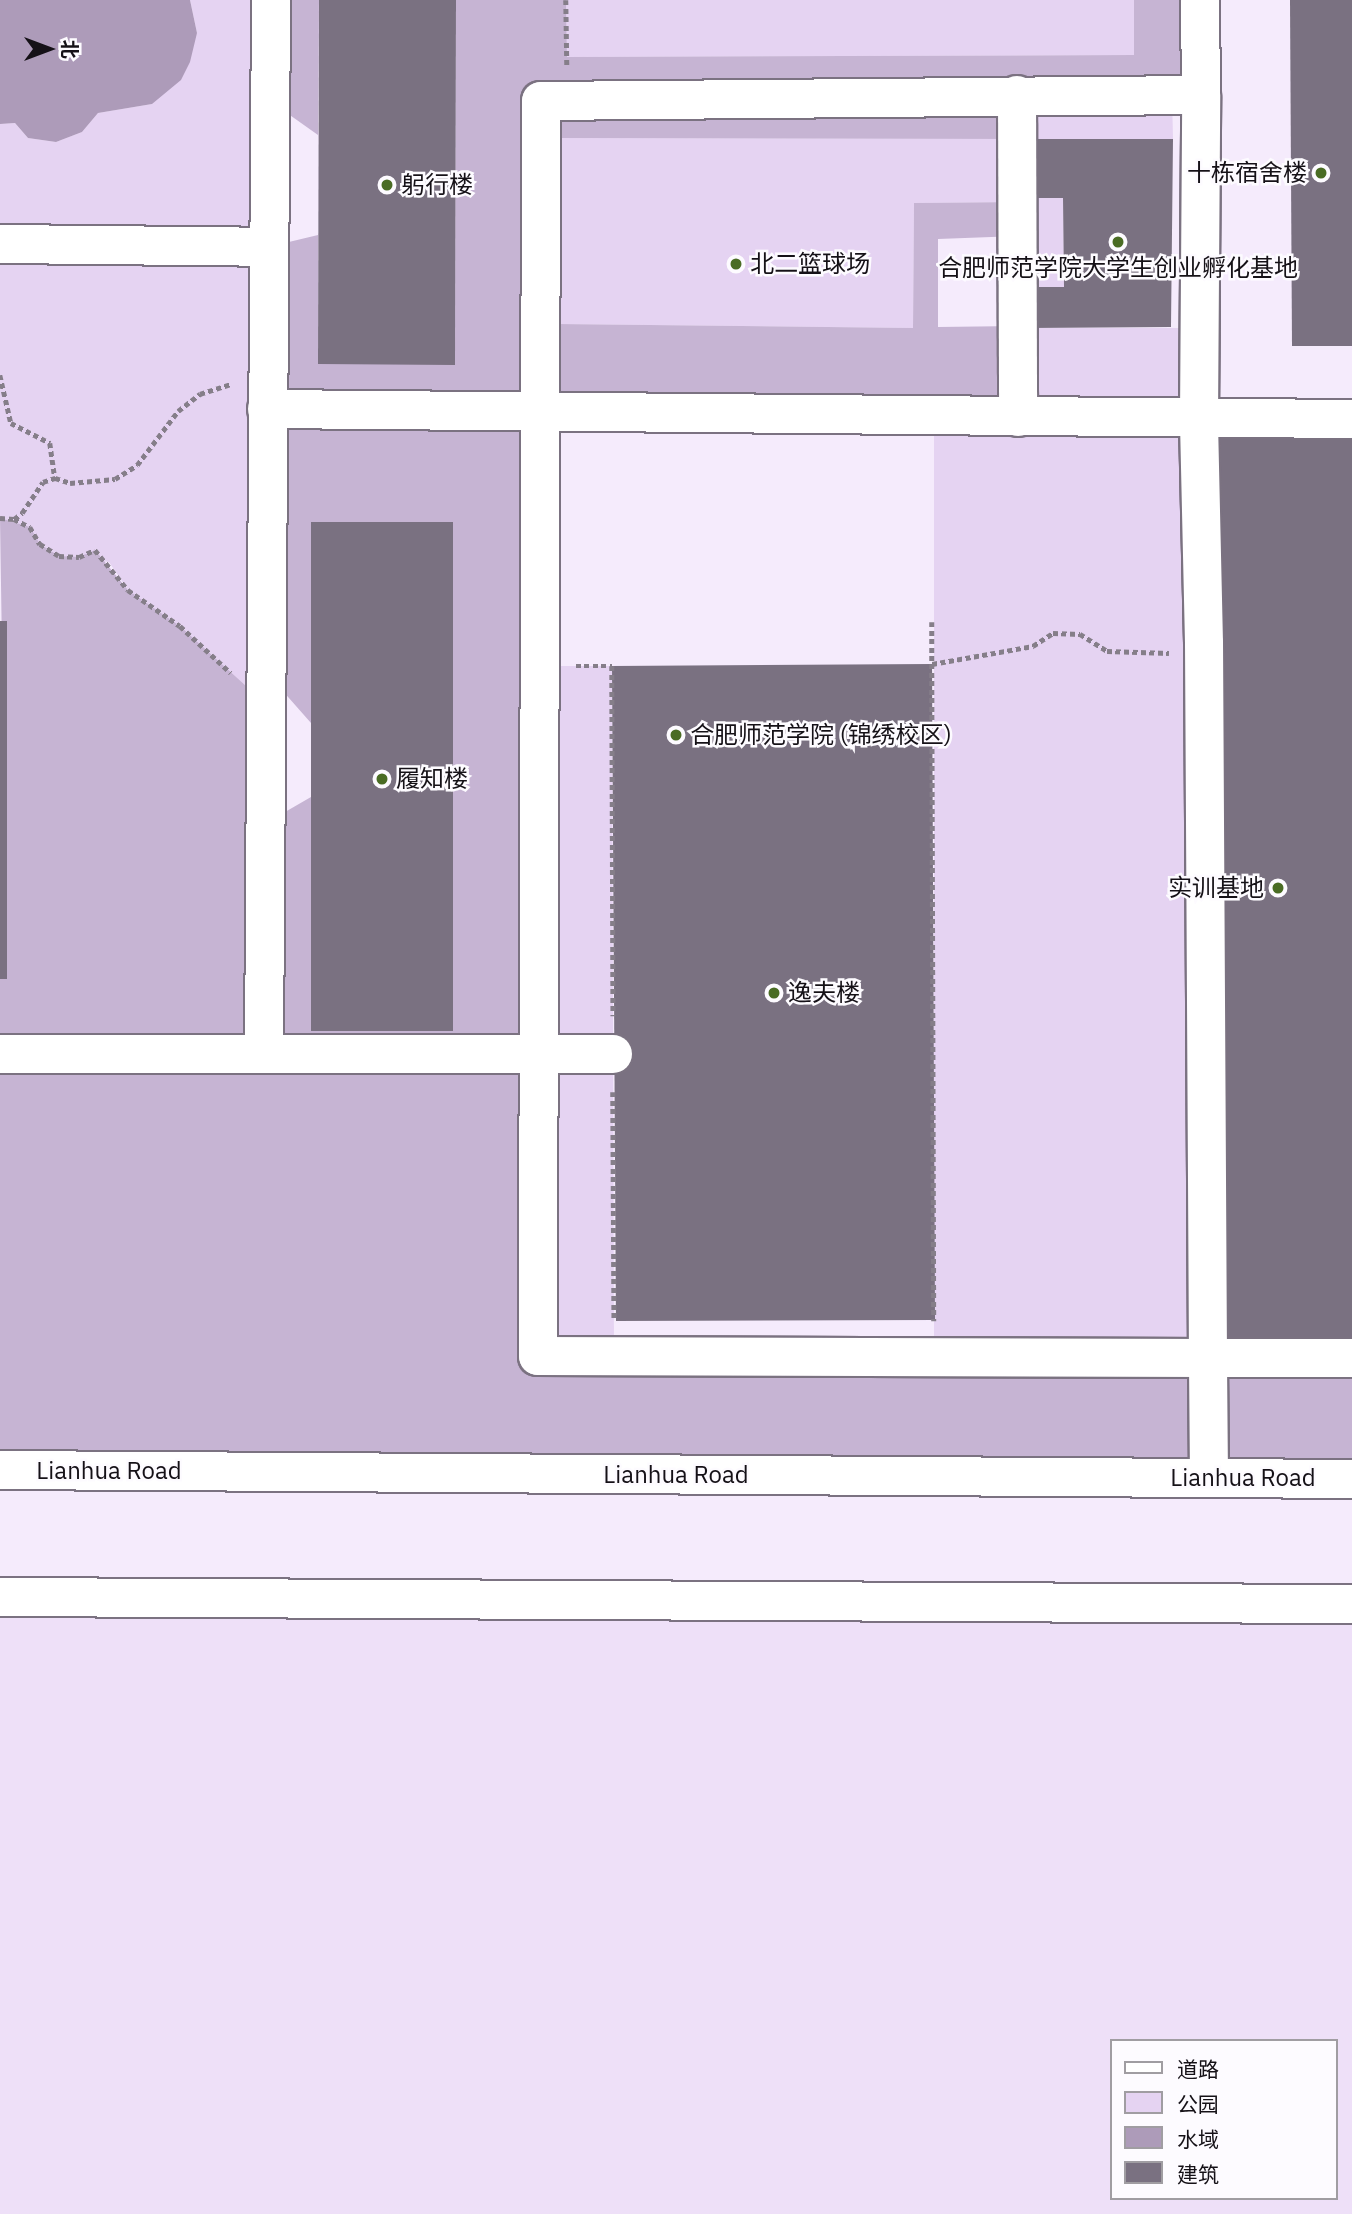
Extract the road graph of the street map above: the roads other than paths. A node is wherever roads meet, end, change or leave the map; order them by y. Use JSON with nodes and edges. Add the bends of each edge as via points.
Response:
{"nodes":[{"id":1,"x":271,"y":0,"type":"edge"},
{"id":2,"x":1200,"y":0,"type":"edge"},
{"id":3,"x":1017,"y":95,"type":"junction"},
{"id":4,"x":1201,"y":95,"type":"junction"},
{"id":5,"x":0,"y":244,"type":"edge"},
{"id":6,"x":268,"y":247,"type":"junction"},
{"id":7,"x":267,"y":397,"type":"junction"},
{"id":8,"x":541,"y":412,"type":"junction"},
{"id":9,"x":1018,"y":417,"type":"junction"},
{"id":10,"x":1199,"y":417,"type":"junction"},
{"id":11,"x":1352,"y":419,"type":"edge"},
{"id":12,"x":0,"y":1054,"type":"edge"},
{"id":13,"x":264,"y":1054,"type":"junction"},
{"id":14,"x":537,"y":1054,"type":"junction"},
{"id":15,"x":613,"y":1054,"type":"road end"},
{"id":16,"x":1208,"y":1358,"type":"junction"},
{"id":17,"x":1352,"y":1358,"type":"edge"},
{"id":18,"x":0,"y":1470,"type":"edge"},
{"id":19,"x":1209,"y":1478,"type":"junction"},
{"id":20,"x":1352,"y":1479,"type":"edge"},
{"id":21,"x":0,"y":1597,"type":"edge"},
{"id":22,"x":1352,"y":1604,"type":"edge"}],
"edges":[{"from":1,"to":6,"type":"street"},
{"from":2,"to":4,"type":"street"},
{"from":3,"to":4,"type":"street"},
{"from":3,"to":8,"type":"street","via":[[541,101]]},
{"from":3,"to":9,"type":"street"},
{"from":4,"to":10,"type":"street"},
{"from":5,"to":6,"type":"street"},
{"from":6,"to":7,"type":"street"},
{"from":7,"to":8,"type":"street"},
{"from":7,"to":13,"type":"street"},
{"from":8,"to":9,"type":"street"},
{"from":8,"to":14,"type":"street"},
{"from":9,"to":10,"type":"street"},
{"from":10,"to":11,"type":"street"},
{"from":10,"to":16,"type":"street"},
{"from":12,"to":13,"type":"street"},
{"from":13,"to":14,"type":"street"},
{"from":14,"to":15,"type":"street"},
{"from":14,"to":16,"type":"street","via":[[538,1356]]},
{"from":16,"to":17,"type":"street"},
{"from":16,"to":19,"type":"street"},
{"from":18,"to":19,"type":"street","name":"Lianhua Road"},
{"from":19,"to":20,"type":"street","name":"Lianhua Road"},
{"from":21,"to":22,"type":"street"}]}
